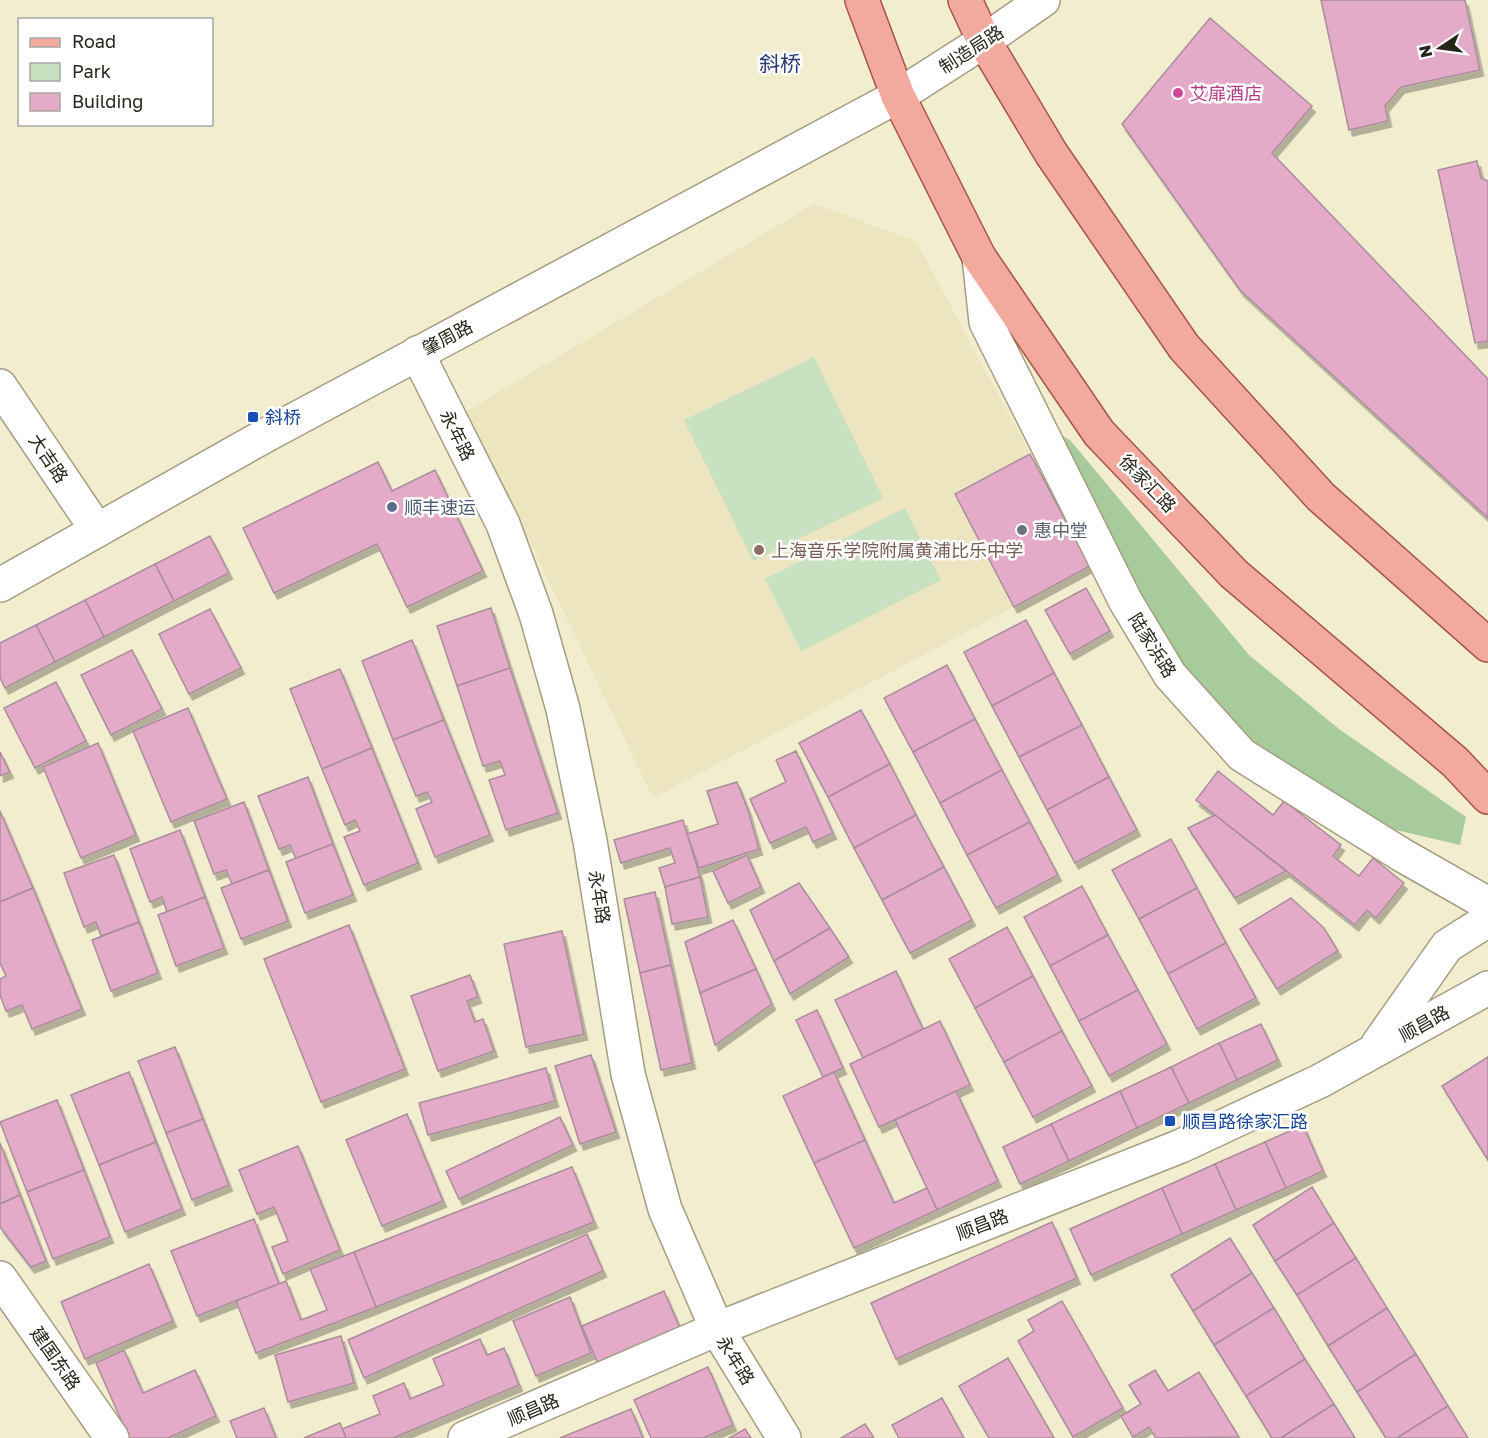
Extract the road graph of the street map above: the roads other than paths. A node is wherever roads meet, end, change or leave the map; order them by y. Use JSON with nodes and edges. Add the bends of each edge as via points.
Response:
{"nodes":[{"id":1,"x":862,"y":0,"type":"edge"},
{"id":2,"x":965,"y":0,"type":"edge"},
{"id":3,"x":1043,"y":0,"type":"edge"},
{"id":4,"x":984,"y":41,"type":"junction"},
{"id":5,"x":898,"y":96,"type":"junction"},
{"id":6,"x":979,"y":257,"type":"junction"},
{"id":7,"x":417,"y":353,"type":"junction"},
{"id":8,"x":0,"y":386,"type":"edge"},
{"id":9,"x":97,"y":530,"type":"junction"},
{"id":10,"x":0,"y":585,"type":"edge"},
{"id":11,"x":1488,"y":645,"type":"edge"},
{"id":12,"x":1488,"y":797,"type":"edge"},
{"id":13,"x":1488,"y":904,"type":"edge"},
{"id":14,"x":1488,"y":920,"type":"edge"},
{"id":15,"x":1488,"y":988,"type":"edge"},
{"id":16,"x":1374,"y":1050,"type":"junction"},
{"id":17,"x":0,"y":1278,"type":"edge"},
{"id":18,"x":717,"y":1329,"type":"junction"},
{"id":19,"x":111,"y":1438,"type":"edge"},
{"id":20,"x":465,"y":1438,"type":"edge"},
{"id":21,"x":784,"y":1438,"type":"edge"}],
"edges":[{"from":1,"to":5,"type":"main road"},
{"from":2,"to":4,"type":"main road"},
{"from":3,"to":4,"type":"street","name":"制造局路"},
{"from":4,"to":5,"type":"street","name":"制造局路"},
{"from":4,"to":11,"type":"main road","via":[[1051,153],[1184,347],[1321,497]]},
{"from":5,"to":6,"type":"main road","name":"徐家汇路"},
{"from":5,"to":7,"type":"street","name":"肇周路"},
{"from":6,"to":12,"type":"main road","name":"徐家汇路","via":[[1099,433],[1234,574],[1455,762]]},
{"from":6,"to":13,"type":"street","name":"陆家浜路","via":[[986,322],[1126,602],[1170,675],[1242,755]]},
{"from":7,"to":9,"type":"street","name":"肇周路"},
{"from":7,"to":18,"type":"street","name":"永年路","via":[[503,524],[536,614],[563,709],[590,841],[628,1074],[665,1209]]},
{"from":8,"to":9,"type":"street","name":"大吉路"},
{"from":9,"to":10,"type":"street","name":"肇周路"},
{"from":14,"to":16,"type":"street","via":[[1447,946]]},
{"from":15,"to":16,"type":"street","name":"顺昌路"},
{"from":16,"to":18,"type":"street","name":"顺昌路","via":[[1320,1081],[1181,1146]]},
{"from":17,"to":19,"type":"street","name":"建国东路"},
{"from":18,"to":20,"type":"street","name":"顺昌路"},
{"from":18,"to":21,"type":"street","name":"永年路"}]}
